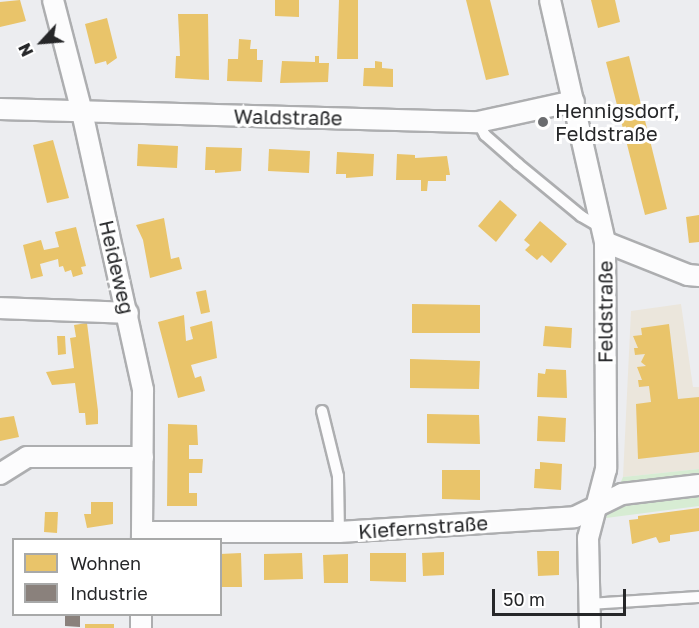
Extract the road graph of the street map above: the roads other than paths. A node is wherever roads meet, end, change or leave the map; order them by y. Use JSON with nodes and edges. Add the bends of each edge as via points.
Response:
{"nodes":[{"id":1,"x":52,"y":0,"type":"edge"},
{"id":2,"x":550,"y":0,"type":"edge"},
{"id":3,"x":574,"y":101,"type":"junction"},
{"id":4,"x":0,"y":109,"type":"edge"},
{"id":5,"x":82,"y":112,"type":"junction"},
{"id":6,"x":478,"y":122,"type":"junction"},
{"id":7,"x":604,"y":235,"type":"junction"},
{"id":8,"x":699,"y":276,"type":"edge"},
{"id":9,"x":0,"y":308,"type":"edge"},
{"id":10,"x":128,"y":313,"type":"junction"},
{"id":11,"x":322,"y":411,"type":"dead end"},
{"id":12,"x":143,"y":457,"type":"junction"},
{"id":13,"x":0,"y":474,"type":"edge"},
{"id":14,"x":699,"y":485,"type":"edge"},
{"id":15,"x":596,"y":508,"type":"junction"},
{"id":16,"x":339,"y":532,"type":"junction"},
{"id":17,"x":142,"y":536,"type":"edge"},
{"id":18,"x":699,"y":597,"type":"edge"},
{"id":19,"x":590,"y":604,"type":"junction"},
{"id":20,"x":590,"y":628,"type":"edge"}],
"edges":[{"from":1,"to":5,"type":"street","name":"Heideweg"},
{"from":2,"to":3,"type":"street","name":"Feldstraße"},
{"from":3,"to":6,"type":"street","name":"Waldstraße"},
{"from":3,"to":7,"type":"street","name":"Feldstraße"},
{"from":4,"to":5,"type":"street","name":"Waldstraße"},
{"from":5,"to":6,"type":"street","name":"Waldstraße"},
{"from":5,"to":10,"type":"street","name":"Heideweg"},
{"from":6,"to":7,"type":"lane","via":[[485,135]]},
{"from":7,"to":8,"type":"street","via":[[688,275]]},
{"from":7,"to":15,"type":"street","name":"Feldstraße","via":[[606,468]]},
{"from":9,"to":10,"type":"street"},
{"from":10,"to":12,"type":"street","name":"Heideweg","via":[[143,390]]},
{"from":11,"to":16,"type":"lane","via":[[338,476]]},
{"from":12,"to":13,"type":"street","via":[[27,457]]},
{"from":12,"to":17,"type":"street","name":"Heideweg"},
{"from":14,"to":15,"type":"street","name":"Kiefernstraße","via":[[622,495]]},
{"from":15,"to":16,"type":"street","name":"Kiefernstraße","via":[[574,517]]},
{"from":15,"to":19,"type":"street","name":"Feldstraße","via":[[588,538]]},
{"from":16,"to":17,"type":"street","name":"Kiefernstraße"},
{"from":18,"to":19,"type":"lane"},
{"from":19,"to":20,"type":"street","name":"Feldstraße"}]}
